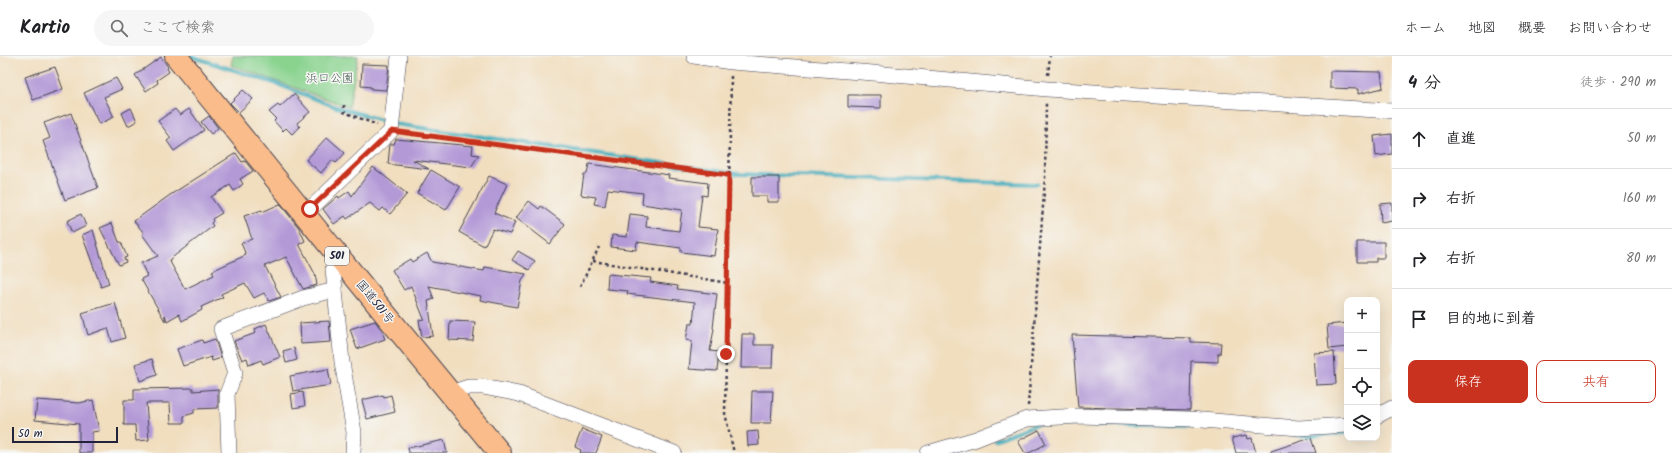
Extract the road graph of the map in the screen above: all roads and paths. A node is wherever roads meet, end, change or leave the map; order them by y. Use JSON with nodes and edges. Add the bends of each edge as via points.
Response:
{"nodes":[{"id":1,"x":176,"y":56,"type":"edge"},
{"id":2,"x":399,"y":56,"type":"edge"},
{"id":3,"x":694,"y":56,"type":"edge"},
{"id":4,"x":1050,"y":56,"type":"edge"},
{"id":5,"x":731,"y":62,"type":"junction"},
{"id":6,"x":1047,"y":89,"type":"junction"},
{"id":7,"x":344,"y":105,"type":"dead end"},
{"id":8,"x":1392,"y":111,"type":"edge"},
{"id":9,"x":392,"y":131,"type":"junction"},
{"id":10,"x":729,"y":175,"type":"junction"},
{"id":11,"x":305,"y":214,"type":"junction"},
{"id":12,"x":599,"y":247,"type":"dead end"},
{"id":13,"x":337,"y":255,"type":"junction"},
{"id":14,"x":593,"y":261,"type":"junction"},
{"id":15,"x":728,"y":283,"type":"junction"},
{"id":16,"x":580,"y":286,"type":"dead end"},
{"id":17,"x":335,"y":290,"type":"junction"},
{"id":18,"x":450,"y":393,"type":"junction"},
{"id":19,"x":1392,"y":408,"type":"edge"},
{"id":20,"x":1380,"y":414,"type":"edge"},
{"id":21,"x":1028,"y":418,"type":"junction"},
{"id":22,"x":1344,"y":425,"type":"edge"},
{"id":23,"x":229,"y":453,"type":"edge"},
{"id":24,"x":353,"y":453,"type":"edge"},
{"id":25,"x":500,"y":453,"type":"edge"},
{"id":26,"x":674,"y":453,"type":"edge"},
{"id":27,"x":734,"y":453,"type":"edge"},
{"id":28,"x":928,"y":453,"type":"edge"}],
"edges":[{"from":1,"to":11,"type":"highway","name":"国道501号","number":"501"},
{"from":2,"to":9,"type":"street"},
{"from":3,"to":5,"type":"street"},
{"from":4,"to":6,"type":"path"},
{"from":5,"to":6,"type":"street"},
{"from":5,"to":10,"type":"path"},
{"from":6,"to":8,"type":"street"},
{"from":6,"to":21,"type":"path","via":[[1044,179]]},
{"from":7,"to":9,"type":"path","via":[[344,112]]},
{"from":9,"to":10,"type":"path"},
{"from":9,"to":11,"type":"street"},
{"from":10,"to":15,"type":"path"},
{"from":11,"to":13,"type":"highway","name":"国道501号","number":"501"},
{"from":12,"to":14,"type":"path"},
{"from":13,"to":17,"type":"street","via":[[333,269]]},
{"from":13,"to":18,"type":"highway","name":"国道501号","number":"501"},
{"from":14,"to":15,"type":"path"},
{"from":14,"to":16,"type":"path"},
{"from":15,"to":27,"type":"path","via":[[725,413]]},
{"from":17,"to":23,"type":"street","via":[[303,298],[221,329],[235,373],[227,394]]},
{"from":17,"to":24,"type":"street","via":[[342,362],[354,432]]},
{"from":18,"to":25,"type":"highway","name":"国道501号","number":"501"},
{"from":18,"to":26,"type":"street","via":[[469,387],[483,387],[519,394]]},
{"from":19,"to":20,"type":"street"},
{"from":21,"to":22,"type":"street","via":[[1078,416],[1190,419],[1299,428]]},
{"from":21,"to":28,"type":"street","via":[[976,439]]}]}
